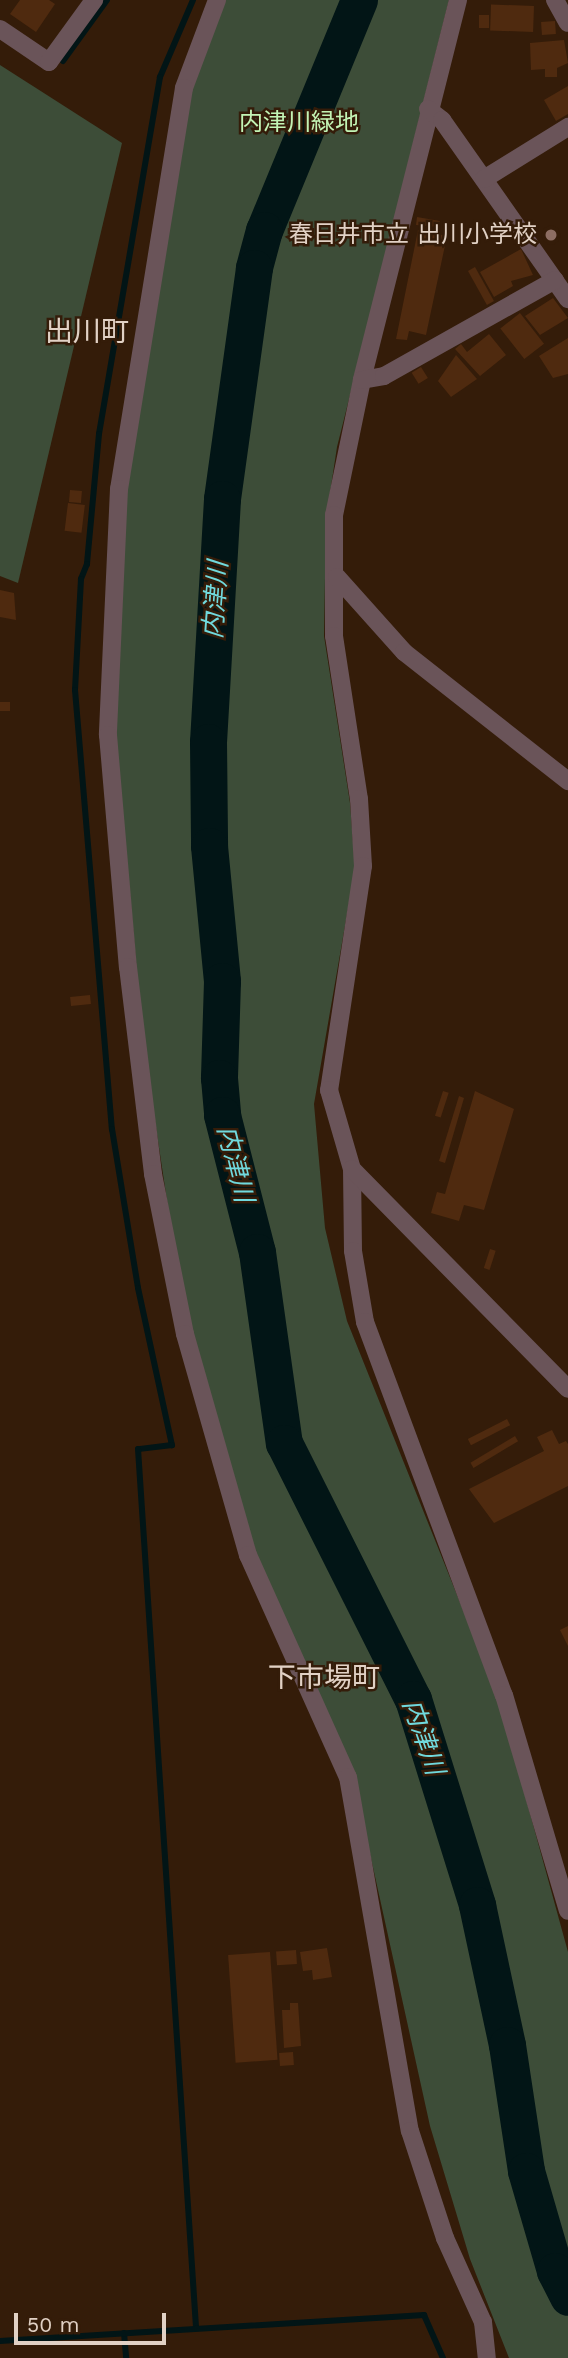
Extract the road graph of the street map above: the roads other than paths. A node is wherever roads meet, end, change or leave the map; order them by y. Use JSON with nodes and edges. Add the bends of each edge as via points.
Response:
{"nodes":[{"id":1,"x":94,"y":0,"type":"edge"},
{"id":2,"x":217,"y":0,"type":"edge"},
{"id":3,"x":458,"y":0,"type":"edge"},
{"id":4,"x":555,"y":0,"type":"edge"},
{"id":5,"x":568,"y":23,"type":"edge"},
{"id":6,"x":0,"y":29,"type":"edge"},
{"id":7,"x":428,"y":109,"type":"junction"},
{"id":8,"x":568,"y":127,"type":"edge"},
{"id":9,"x":484,"y":179,"type":"junction"},
{"id":10,"x":555,"y":280,"type":"junction"},
{"id":11,"x":568,"y":299,"type":"edge"},
{"id":12,"x":362,"y":380,"type":"junction"},
{"id":13,"x":337,"y":577,"type":"junction"},
{"id":14,"x":568,"y":780,"type":"edge"},
{"id":15,"x":352,"y":1170,"type":"junction"},
{"id":16,"x":568,"y":1389,"type":"edge"},
{"id":17,"x":568,"y":1911,"type":"edge"},
{"id":18,"x":487,"y":2358,"type":"edge"}],
"edges":[{"from":1,"to":6,"type":"street","via":[[49,62]]},
{"from":2,"to":18,"type":"street","via":[[184,88],[119,489],[108,735],[129,981],[153,1174],[185,1334],[248,1555],[348,1777],[370,1882],[410,2130],[445,2238],[483,2322]]},
{"from":3,"to":7,"type":"street"},
{"from":4,"to":5,"type":"street"},
{"from":7,"to":9,"type":"street","via":[[442,120]]},
{"from":7,"to":12,"type":"street"},
{"from":8,"to":9,"type":"street"},
{"from":9,"to":10,"type":"street"},
{"from":10,"to":11,"type":"street"},
{"from":10,"to":12,"type":"street","via":[[384,376]]},
{"from":12,"to":13,"type":"street","via":[[334,516]]},
{"from":13,"to":14,"type":"street","via":[[404,652]]},
{"from":13,"to":15,"type":"street","via":[[334,636],[359,799],[363,866],[329,1090]]},
{"from":15,"to":16,"type":"street"},
{"from":15,"to":17,"type":"street","via":[[353,1251],[365,1322],[505,1695]]}]}
